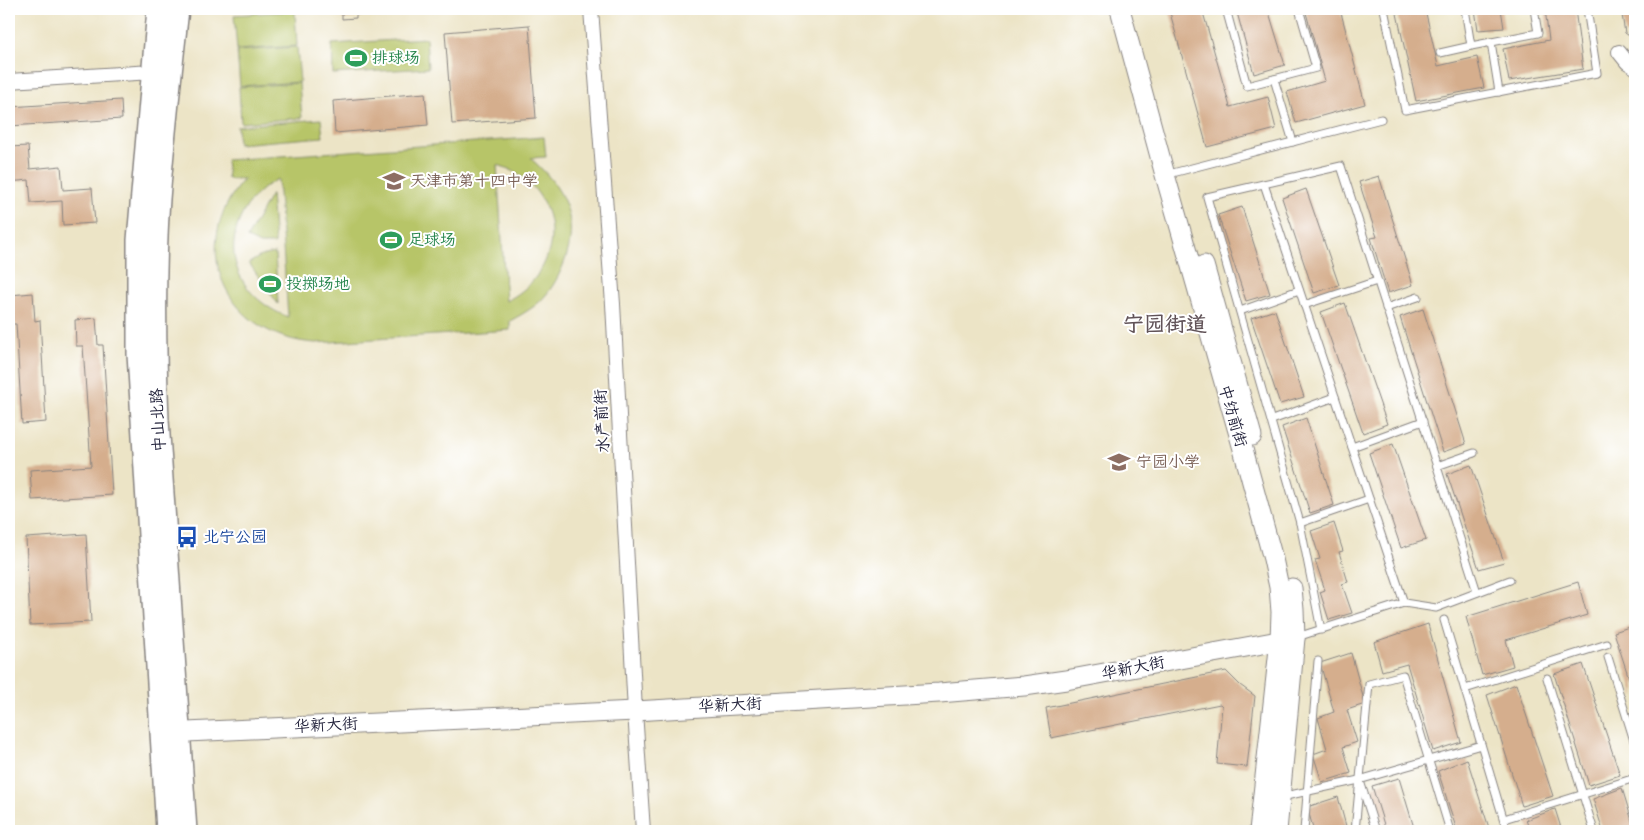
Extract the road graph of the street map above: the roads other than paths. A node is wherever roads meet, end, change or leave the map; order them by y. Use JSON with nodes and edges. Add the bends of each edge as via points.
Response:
{"nodes":[{"id":1,"x":158,"y":9,"type":"edge"},
{"id":2,"x":178,"y":9,"type":"edge"},
{"id":3,"x":591,"y":9,"type":"edge"},
{"id":4,"x":1120,"y":9,"type":"edge"},
{"id":5,"x":1132,"y":9,"type":"edge"},
{"id":6,"x":1226,"y":9,"type":"edge"},
{"id":7,"x":1299,"y":9,"type":"edge"},
{"id":8,"x":1384,"y":9,"type":"edge"},
{"id":9,"x":1465,"y":9,"type":"edge"},
{"id":10,"x":1534,"y":9,"type":"edge"},
{"id":11,"x":1587,"y":9,"type":"edge"},
{"id":12,"x":1491,"y":42,"type":"junction"},
{"id":13,"x":1471,"y":46,"type":"junction"},
{"id":14,"x":1619,"y":52,"type":"dead end"},
{"id":15,"x":1440,"y":53,"type":"dead end"},
{"id":16,"x":1635,"y":66,"type":"edge"},
{"id":17,"x":152,"y":72,"type":"junction"},
{"id":18,"x":1274,"y":79,"type":"junction"},
{"id":19,"x":9,"y":81,"type":"edge"},
{"id":20,"x":1499,"y":92,"type":"junction"},
{"id":21,"x":1381,"y":119,"type":"dead end"},
{"id":22,"x":1293,"y":142,"type":"junction"},
{"id":23,"x":1171,"y":174,"type":"junction"},
{"id":24,"x":1264,"y":184,"type":"junction"},
{"id":25,"x":1377,"y":281,"type":"junction"},
{"id":26,"x":1299,"y":290,"type":"junction"},
{"id":27,"x":1418,"y":297,"type":"dead end"},
{"id":28,"x":1304,"y":304,"type":"junction"},
{"id":29,"x":1386,"y":308,"type":"junction"},
{"id":30,"x":1240,"y":310,"type":"junction"},
{"id":31,"x":1335,"y":397,"type":"junction"},
{"id":32,"x":1272,"y":420,"type":"junction"},
{"id":33,"x":1422,"y":421,"type":"junction"},
{"id":34,"x":1352,"y":447,"type":"junction"},
{"id":35,"x":1474,"y":453,"type":"dead end"},
{"id":36,"x":1437,"y":466,"type":"junction"},
{"id":37,"x":1370,"y":499,"type":"junction"},
{"id":38,"x":1300,"y":523,"type":"junction"},
{"id":39,"x":1510,"y":580,"type":"dead end"},
{"id":40,"x":1477,"y":592,"type":"junction"},
{"id":41,"x":1404,"y":603,"type":"junction"},
{"id":42,"x":1444,"y":620,"type":"dead end"},
{"id":43,"x":1321,"y":630,"type":"junction"},
{"id":44,"x":1288,"y":639,"type":"junction"},
{"id":45,"x":1607,"y":644,"type":"dead end"},
{"id":46,"x":1608,"y":657,"type":"dead end"},
{"id":47,"x":1318,"y":661,"type":"dead end"},
{"id":48,"x":1547,"y":678,"type":"dead end"},
{"id":49,"x":1464,"y":689,"type":"junction"},
{"id":50,"x":635,"y":711,"type":"junction"},
{"id":51,"x":171,"y":733,"type":"junction"},
{"id":52,"x":1635,"y":744,"type":"edge"},
{"id":53,"x":1481,"y":745,"type":"junction"},
{"id":54,"x":1428,"y":761,"type":"junction"},
{"id":55,"x":1635,"y":778,"type":"edge"},
{"id":56,"x":1359,"y":780,"type":"junction"},
{"id":57,"x":1308,"y":792,"type":"junction"},
{"id":58,"x":1582,"y":794,"type":"junction"},
{"id":59,"x":1280,"y":798,"type":"junction"},
{"id":60,"x":1504,"y":819,"type":"junction"},
{"id":61,"x":167,"y":831,"type":"edge"},
{"id":62,"x":186,"y":831,"type":"edge"},
{"id":63,"x":643,"y":831,"type":"edge"},
{"id":64,"x":1259,"y":831,"type":"edge"},
{"id":65,"x":1277,"y":831,"type":"edge"},
{"id":66,"x":1304,"y":831,"type":"edge"},
{"id":67,"x":1355,"y":831,"type":"edge"},
{"id":68,"x":1376,"y":831,"type":"edge"},
{"id":69,"x":1450,"y":831,"type":"edge"},
{"id":70,"x":1508,"y":831,"type":"edge"},
{"id":71,"x":1594,"y":831,"type":"edge"}],
"edges":[{"from":1,"to":17,"type":"main road","name":"中山北路"},
{"from":2,"to":51,"type":"main road","name":"中山北路","via":[[159,199],[155,293]]},
{"from":3,"to":50,"type":"street","name":"水产前街","via":[[613,304]]},
{"from":4,"to":23,"type":"street","name":"中纺前街"},
{"from":5,"to":23,"type":"street"},
{"from":6,"to":18,"type":"lane","via":[[1247,86]]},
{"from":7,"to":18,"type":"lane","via":[[1316,68]]},
{"from":8,"to":20,"type":"lane","via":[[1406,110]]},
{"from":9,"to":13,"type":"lane"},
{"from":10,"to":12,"type":"lane","via":[[1538,33]]},
{"from":11,"to":20,"type":"lane","via":[[1597,73]]},
{"from":12,"to":13,"type":"lane"},
{"from":12,"to":20,"type":"lane"},
{"from":13,"to":15,"type":"lane"},
{"from":14,"to":16,"type":"street","via":[[1626,62]]},
{"from":17,"to":19,"type":"street"},
{"from":17,"to":51,"type":"main road","name":"中山北路","via":[[138,240],[137,337],[147,518]]},
{"from":18,"to":22,"type":"lane"},
{"from":21,"to":22,"type":"lane"},
{"from":22,"to":23,"type":"lane"},
{"from":23,"to":44,"type":"street","name":"中纺前街","via":[[1273,559]]},
{"from":24,"to":25,"type":"lane","via":[[1341,166]]},
{"from":24,"to":26,"type":"lane"},
{"from":24,"to":30,"type":"lane","via":[[1207,197]]},
{"from":25,"to":28,"type":"lane"},
{"from":25,"to":29,"type":"lane"},
{"from":26,"to":28,"type":"lane"},
{"from":26,"to":30,"type":"lane"},
{"from":27,"to":29,"type":"lane"},
{"from":28,"to":31,"type":"lane"},
{"from":29,"to":33,"type":"lane"},
{"from":30,"to":32,"type":"lane"},
{"from":31,"to":32,"type":"lane"},
{"from":31,"to":34,"type":"lane"},
{"from":32,"to":38,"type":"lane"},
{"from":33,"to":34,"type":"lane"},
{"from":33,"to":36,"type":"lane"},
{"from":34,"to":37,"type":"lane"},
{"from":35,"to":36,"type":"lane"},
{"from":36,"to":40,"type":"lane"},
{"from":37,"to":38,"type":"lane"},
{"from":37,"to":41,"type":"lane"},
{"from":38,"to":43,"type":"lane"},
{"from":39,"to":40,"type":"lane"},
{"from":40,"to":41,"type":"lane","via":[[1436,608]]},
{"from":41,"to":43,"type":"lane"},
{"from":42,"to":49,"type":"lane"},
{"from":43,"to":44,"type":"lane"},
{"from":44,"to":50,"type":"street","name":"华新大街","via":[[1024,686]]},
{"from":44,"to":59,"type":"street"},
{"from":44,"to":64,"type":"street","name":"中纺前街"},
{"from":45,"to":49,"type":"lane"},
{"from":46,"to":52,"type":"lane"},
{"from":47,"to":57,"type":"lane"},
{"from":48,"to":58,"type":"lane"},
{"from":49,"to":53,"type":"lane"},
{"from":50,"to":51,"type":"street","name":"华新大街"},
{"from":50,"to":63,"type":"street","name":"水产前街"},
{"from":51,"to":61,"type":"main road","name":"中山北路"},
{"from":51,"to":62,"type":"main road","name":"中山北路"},
{"from":53,"to":54,"type":"lane"},
{"from":53,"to":60,"type":"lane"},
{"from":54,"to":56,"type":"lane"},
{"from":54,"to":56,"type":"lane","via":[[1403,674],[1370,684]]},
{"from":54,"to":69,"type":"lane"},
{"from":55,"to":58,"type":"lane"},
{"from":56,"to":57,"type":"lane"},
{"from":56,"to":67,"type":"lane"},
{"from":56,"to":68,"type":"lane"},
{"from":57,"to":59,"type":"lane"},
{"from":57,"to":66,"type":"lane"},
{"from":58,"to":60,"type":"lane"},
{"from":58,"to":71,"type":"lane"},
{"from":59,"to":65,"type":"street"},
{"from":60,"to":70,"type":"lane"}]}
